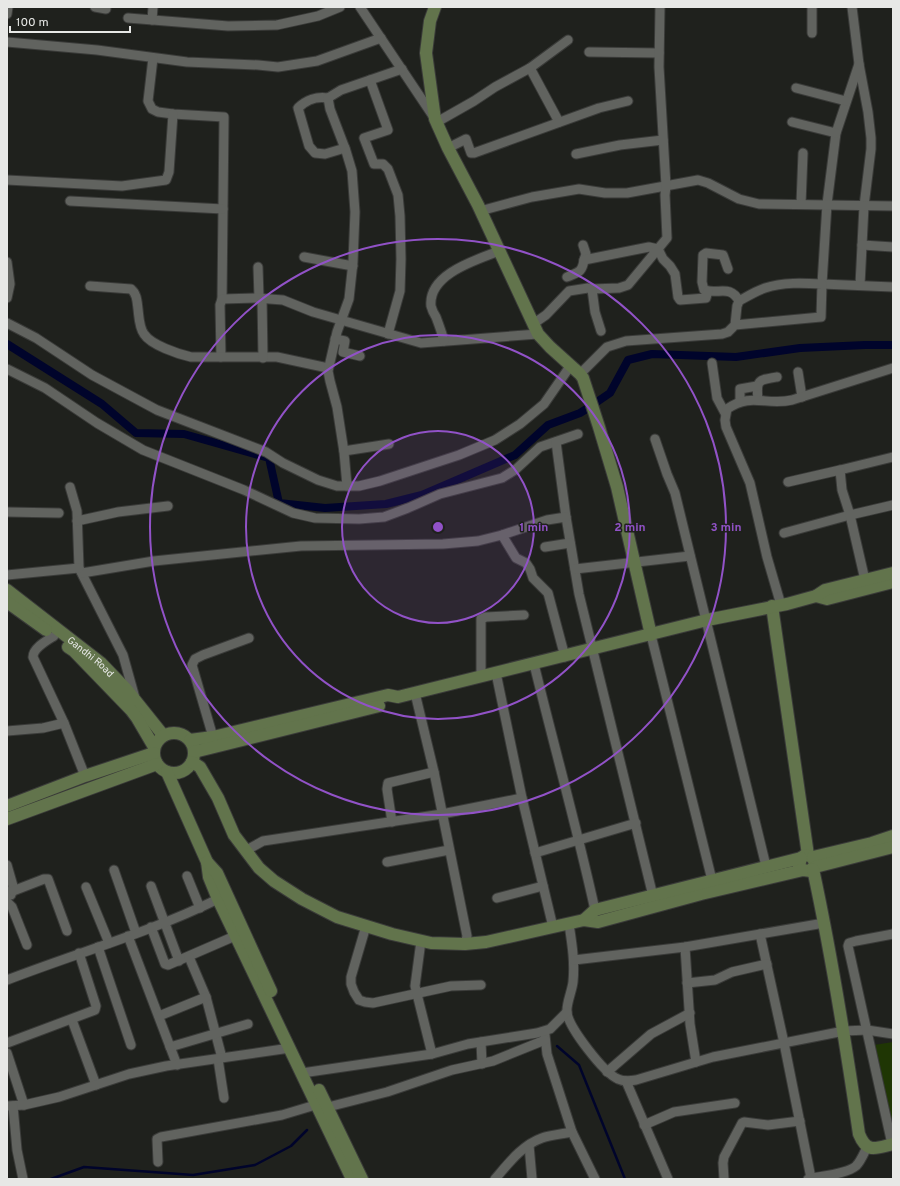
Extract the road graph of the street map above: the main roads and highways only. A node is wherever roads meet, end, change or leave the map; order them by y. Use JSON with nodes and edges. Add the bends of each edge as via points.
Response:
{"nodes":[{"id":1,"x":435,"y":7,"type":"edge"},
{"id":2,"x":893,"y":573,"type":"edge"},
{"id":3,"x":893,"y":582,"type":"edge"},
{"id":4,"x":7,"y":590,"type":"edge"},
{"id":5,"x":816,"y":596,"type":"junction"},
{"id":6,"x":7,"y":602,"type":"edge"},
{"id":7,"x":776,"y":605,"type":"junction"},
{"id":8,"x":651,"y":635,"type":"junction"},
{"id":9,"x":398,"y":697,"type":"junction"},
{"id":10,"x":134,"y":706,"type":"junction"},
{"id":11,"x":163,"y":735,"type":"junction"},
{"id":12,"x":190,"y":740,"type":"junction"},
{"id":13,"x":155,"y":754,"type":"junction"},
{"id":14,"x":193,"y":757,"type":"junction"},
{"id":15,"x":167,"y":772,"type":"junction"},
{"id":16,"x":7,"y":806,"type":"edge"},
{"id":17,"x":7,"y":819,"type":"edge"},
{"id":18,"x":893,"y":836,"type":"edge"},
{"id":19,"x":893,"y":847,"type":"edge"},
{"id":20,"x":207,"y":862,"type":"junction"},
{"id":21,"x":809,"y":863,"type":"junction"},
{"id":22,"x":584,"y":920,"type":"junction"},
{"id":23,"x":306,"y":1073,"type":"junction"},
{"id":24,"x":324,"y":1105,"type":"junction"},
{"id":25,"x":891,"y":1146,"type":"edge"},
{"id":26,"x":352,"y":1179,"type":"edge"},
{"id":27,"x":362,"y":1179,"type":"edge"}],
"edges":[{"from":1,"to":8,"type":"main road","via":[[430,21],[426,53],[436,121],[536,329],[550,347],[581,376],[617,487]]},
{"from":2,"to":5,"type":"main road","via":[[825,590]]},
{"from":3,"to":5,"type":"main road","via":[[828,599]]},
{"from":4,"to":10,"type":"main road","name":"Gandhi Road","via":[[101,663]]},
{"from":5,"to":7,"type":"main road"},
{"from":6,"to":10,"type":"main road","via":[[74,651]]},
{"from":7,"to":8,"type":"main road"},
{"from":7,"to":21,"type":"main road"},
{"from":8,"to":9,"type":"main road"},
{"from":9,"to":12,"type":"main road","via":[[388,695],[213,737]]},
{"from":9,"to":14,"type":"main road","via":[[388,704]]},
{"from":10,"to":11,"type":"main road","name":"Gandhi Road"},
{"from":10,"to":13,"type":"main road","via":[[137,718]]},
{"from":11,"to":12,"type":"main road","via":[[174,732]]},
{"from":11,"to":13,"type":"main road","via":[[159,738]]},
{"from":12,"to":14,"type":"main road"},
{"from":13,"to":15,"type":"main road","via":[[161,768]]},
{"from":13,"to":16,"type":"main road","via":[[85,776]]},
{"from":13,"to":17,"type":"main road"},
{"from":14,"to":15,"type":"main road","via":[[184,770]]},
{"from":14,"to":22,"type":"main road","via":[[218,798],[234,835],[259,868],[274,881],[337,917],[421,941],[465,944],[486,942]]},
{"from":15,"to":20,"type":"main road"},
{"from":18,"to":21,"type":"main road"},
{"from":19,"to":21,"type":"main road"},
{"from":20,"to":23,"type":"main road","via":[[217,873]]},
{"from":20,"to":23,"type":"main road","via":[[209,877],[218,899],[290,1048]]},
{"from":21,"to":22,"type":"main road","via":[[598,922]]},
{"from":21,"to":22,"type":"main road","via":[[766,866],[596,910]]},
{"from":21,"to":25,"type":"main road","via":[[824,923],[844,1031],[859,1134],[867,1147]]},
{"from":23,"to":24,"type":"main road"},
{"from":24,"to":26,"type":"main road"},
{"from":24,"to":27,"type":"main road"}]}
